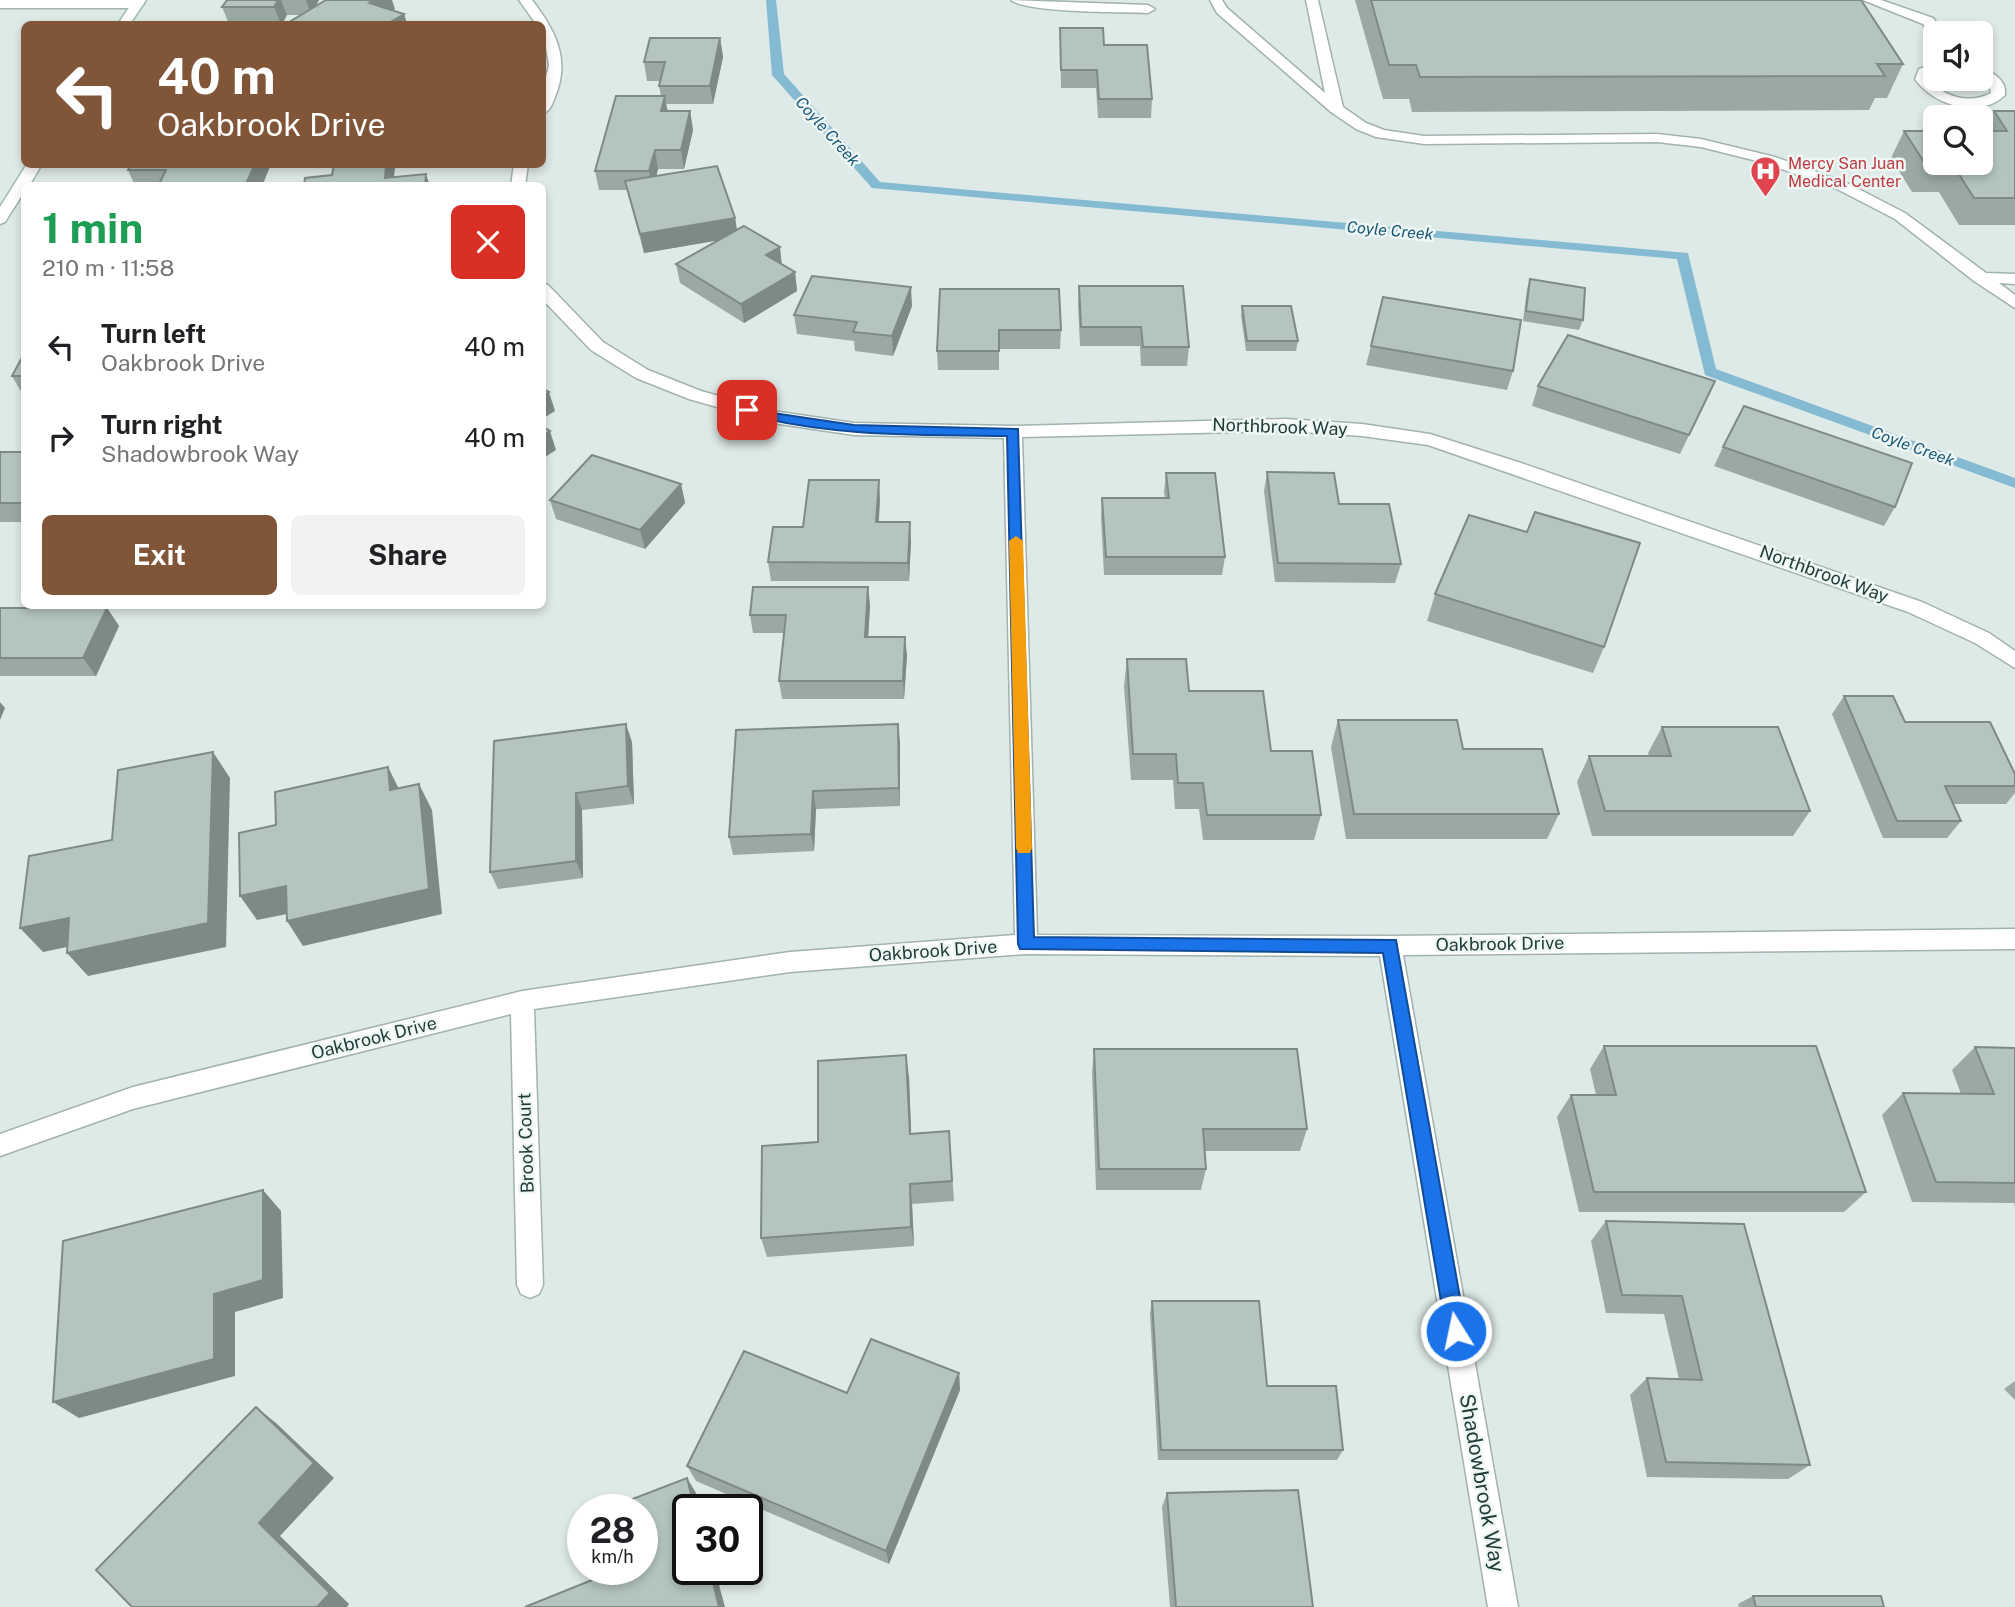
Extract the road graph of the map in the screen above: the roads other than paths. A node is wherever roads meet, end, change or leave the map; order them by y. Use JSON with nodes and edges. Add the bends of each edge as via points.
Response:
{"nodes":[{"id":1,"x":525,"y":0,"type":"edge"},
{"id":2,"x":1017,"y":0,"type":"edge"},
{"id":3,"x":1216,"y":0,"type":"edge"},
{"id":4,"x":1312,"y":0,"type":"edge"},
{"id":5,"x":1869,"y":0,"type":"edge"},
{"id":6,"x":139,"y":2,"type":"edge"},
{"id":7,"x":0,"y":4,"type":"edge"},
{"id":8,"x":1148,"y":9,"type":"dead end"},
{"id":9,"x":126,"y":21,"type":"edge"},
{"id":10,"x":539,"y":21,"type":"edge"},
{"id":11,"x":1928,"y":21,"type":"edge"},
{"id":12,"x":546,"y":32,"type":"edge"},
{"id":13,"x":1993,"y":80,"type":"edge"},
{"id":14,"x":2015,"y":88,"type":"edge"},
{"id":15,"x":1999,"y":89,"type":"junction"},
{"id":16,"x":1933,"y":91,"type":"edge"},
{"id":17,"x":546,"y":100,"type":"edge"},
{"id":18,"x":1336,"y":108,"type":"junction"},
{"id":19,"x":21,"y":186,"type":"edge"},
{"id":20,"x":0,"y":219,"type":"edge"},
{"id":21,"x":1980,"y":278,"type":"junction"},
{"id":22,"x":2015,"y":279,"type":"edge"},
{"id":23,"x":546,"y":293,"type":"edge"},
{"id":24,"x":2015,"y":303,"type":"edge"},
{"id":25,"x":1013,"y":432,"type":"junction"},
{"id":26,"x":2015,"y":661,"type":"edge"},
{"id":27,"x":2015,"y":939,"type":"edge"},
{"id":28,"x":1026,"y":944,"type":"junction"},
{"id":29,"x":1390,"y":946,"type":"junction"},
{"id":30,"x":522,"y":1001,"type":"junction"},
{"id":31,"x":0,"y":1145,"type":"edge"},
{"id":32,"x":530,"y":1285,"type":"dead end"},
{"id":33,"x":1503,"y":1607,"type":"edge"}],
"edges":[{"from":1,"to":10,"type":"street"},
{"from":2,"to":8,"type":"street"},
{"from":3,"to":18,"type":"street"},
{"from":4,"to":18,"type":"street"},
{"from":5,"to":11,"type":"street"},
{"from":6,"to":7,"type":"street"},
{"from":6,"to":9,"type":"street"},
{"from":12,"to":17,"type":"street","via":[[555,45],[556,76]]},
{"from":13,"to":15,"type":"street"},
{"from":14,"to":15,"type":"street"},
{"from":15,"to":16,"type":"street","via":[[1990,100],[1964,102]]},
{"from":18,"to":21,"type":"street","via":[[1381,135],[1424,140],[1657,138],[1701,143],[1770,160],[1842,186],[1900,216]]},
{"from":19,"to":20,"type":"street"},
{"from":21,"to":22,"type":"street"},
{"from":21,"to":24,"type":"street"},
{"from":23,"to":25,"type":"street","name":"Northbrook Way","via":[[597,345],[642,374],[695,396],[773,417],[854,429]]},
{"from":25,"to":26,"type":"street","name":"Northbrook Way","via":[[1286,425],[1430,440],[1915,607],[1982,638]]},
{"from":25,"to":28,"type":"street"},
{"from":27,"to":29,"type":"street","name":"Oakbrook Drive"},
{"from":28,"to":29,"type":"street","name":"Oakbrook Drive"},
{"from":28,"to":30,"type":"street","name":"Oakbrook Drive","via":[[790,962]]},
{"from":29,"to":33,"type":"street","name":"Shadowbrook Way"},
{"from":30,"to":31,"type":"street","name":"Oakbrook Drive","via":[[133,1098]]},
{"from":30,"to":32,"type":"street","name":"Brook Court"}]}
